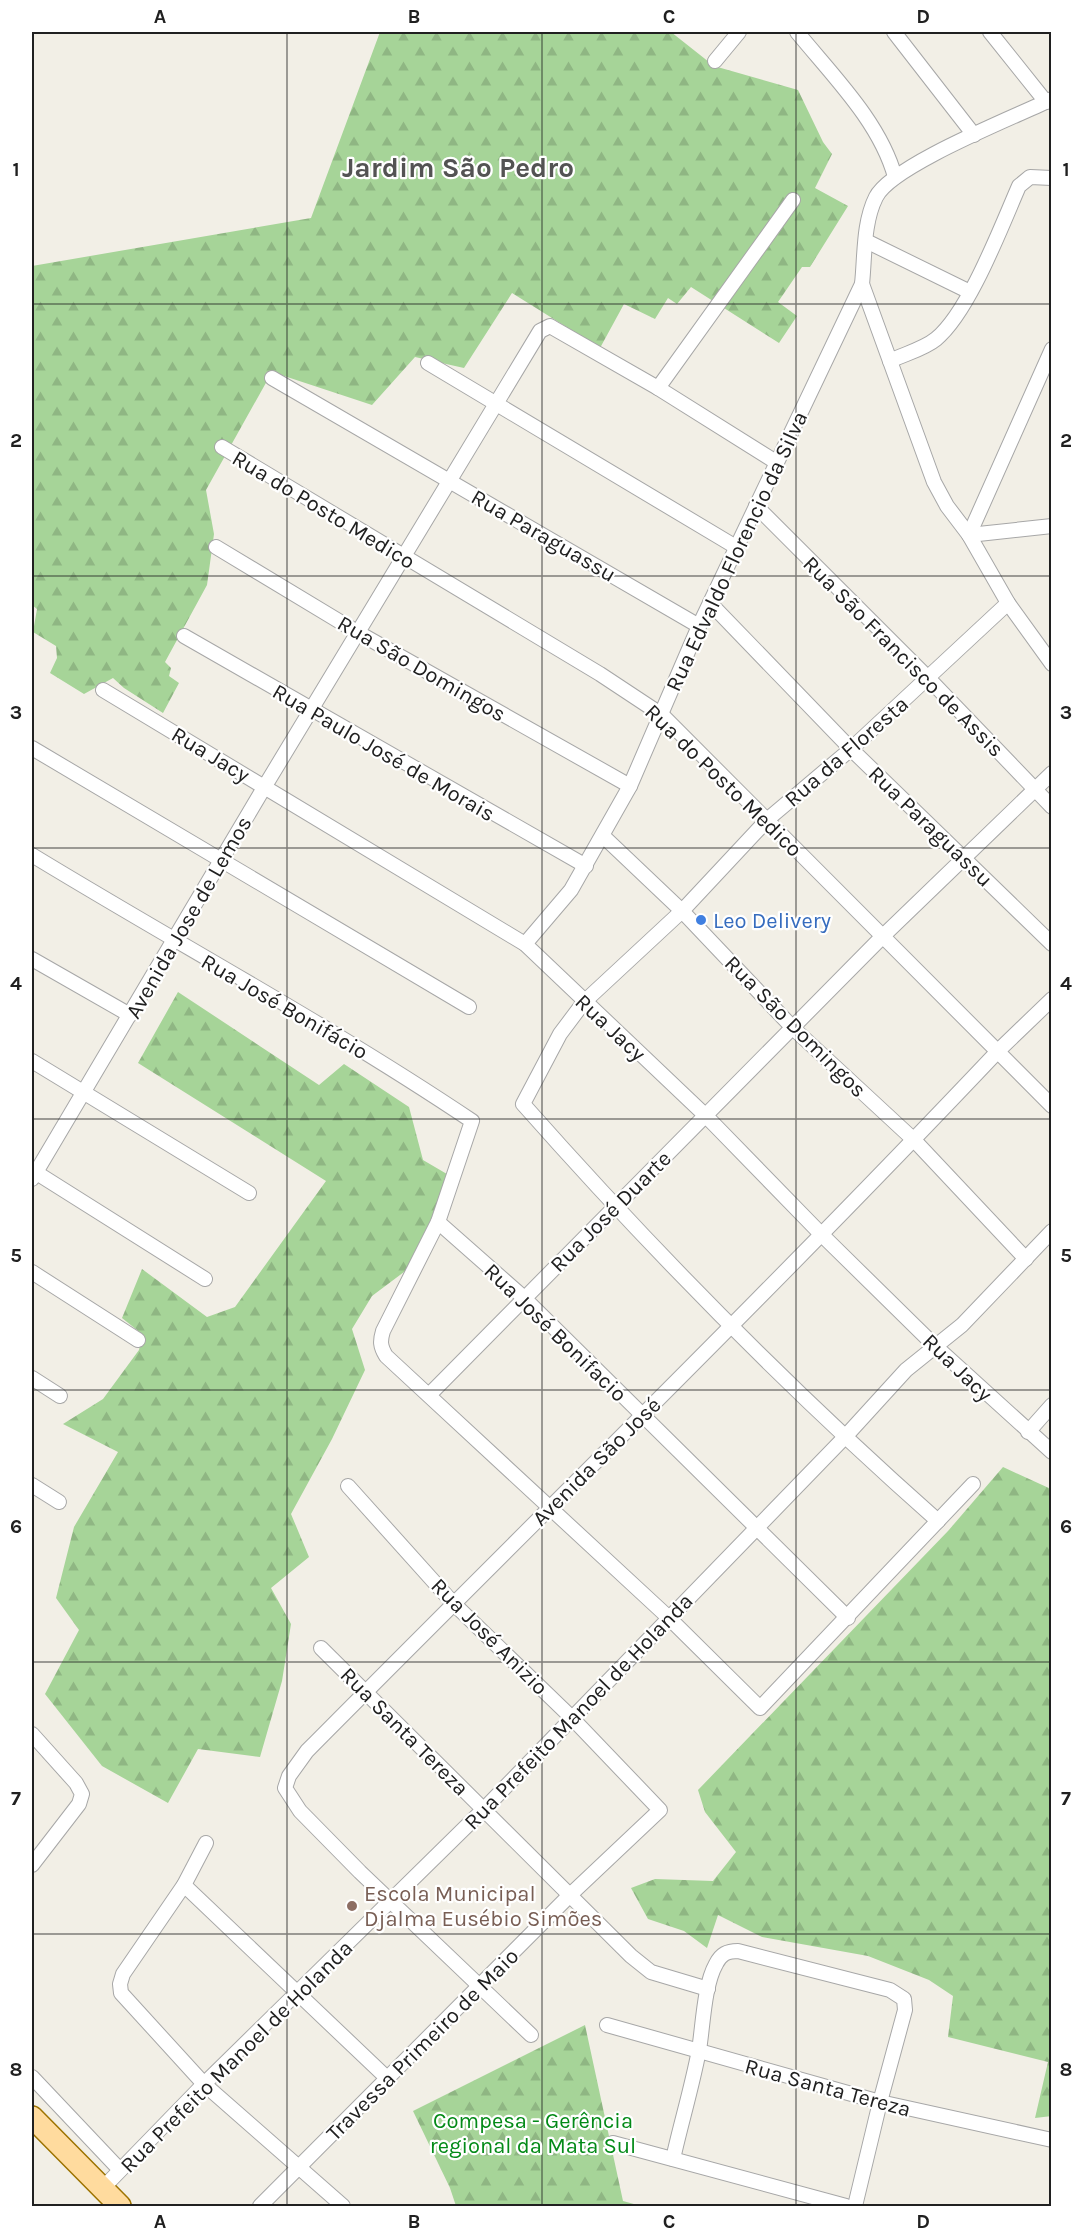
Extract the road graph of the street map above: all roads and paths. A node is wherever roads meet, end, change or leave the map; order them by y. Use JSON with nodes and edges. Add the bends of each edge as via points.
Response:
{"nodes":[{"id":1,"x":739,"y":32,"type":"edge"},
{"id":2,"x":797,"y":32,"type":"edge"},
{"id":3,"x":894,"y":32,"type":"edge"},
{"id":4,"x":990,"y":32,"type":"edge"},
{"id":5,"x":715,"y":61,"type":"dead end"},
{"id":6,"x":1049,"y":100,"type":"edge"},
{"id":7,"x":974,"y":135,"type":"junction"},
{"id":8,"x":895,"y":177,"type":"junction"},
{"id":9,"x":1052,"y":178,"type":"edge"},
{"id":10,"x":793,"y":200,"type":"dead end"},
{"id":11,"x":866,"y":241,"type":"junction"},
{"id":12,"x":862,"y":284,"type":"junction"},
{"id":13,"x":970,"y":292,"type":"junction"},
{"id":14,"x":1052,"y":350,"type":"edge"},
{"id":15,"x":890,"y":361,"type":"junction"},
{"id":16,"x":428,"y":363,"type":"dead end"},
{"id":17,"x":272,"y":378,"type":"dead end"},
{"id":18,"x":658,"y":388,"type":"junction"},
{"id":19,"x":498,"y":404,"type":"junction"},
{"id":20,"x":222,"y":447,"type":"dead end"},
{"id":21,"x":776,"y":462,"type":"junction"},
{"id":22,"x":451,"y":480,"type":"junction"},
{"id":23,"x":756,"y":506,"type":"junction"},
{"id":24,"x":1052,"y":526,"type":"edge"},
{"id":25,"x":969,"y":535,"type":"junction"},
{"id":26,"x":216,"y":547,"type":"dead end"},
{"id":27,"x":736,"y":548,"type":"junction"},
{"id":28,"x":403,"y":557,"type":"junction"},
{"id":29,"x":710,"y":603,"type":"junction"},
{"id":30,"x":1008,"y":603,"type":"junction"},
{"id":31,"x":699,"y":626,"type":"junction"},
{"id":32,"x":357,"y":632,"type":"junction"},
{"id":33,"x":184,"y":636,"type":"dead end"},
{"id":34,"x":1052,"y":664,"type":"edge"},
{"id":35,"x":928,"y":678,"type":"junction"},
{"id":36,"x":103,"y":690,"type":"dead end"},
{"id":37,"x":311,"y":710,"type":"junction"},
{"id":38,"x":662,"y":715,"type":"junction"},
{"id":39,"x":32,"y":748,"type":"edge"},
{"id":40,"x":851,"y":749,"type":"junction"},
{"id":41,"x":1052,"y":773,"type":"edge"},
{"id":42,"x":265,"y":786,"type":"junction"},
{"id":43,"x":630,"y":786,"type":"junction"},
{"id":44,"x":1035,"y":788,"type":"junction"},
{"id":45,"x":1052,"y":807,"type":"edge"},
{"id":46,"x":768,"y":819,"type":"junction"},
{"id":47,"x":603,"y":836,"type":"junction"},
{"id":48,"x":32,"y":855,"type":"edge"},
{"id":49,"x":963,"y":857,"type":"junction"},
{"id":50,"x":221,"y":862,"type":"junction"},
{"id":51,"x":586,"y":866,"type":"junction"},
{"id":52,"x":681,"y":911,"type":"junction"},
{"id":53,"x":883,"y":936,"type":"junction"},
{"id":54,"x":174,"y":942,"type":"junction"},
{"id":55,"x":525,"y":944,"type":"junction"},
{"id":56,"x":1052,"y":944,"type":"edge"},
{"id":57,"x":32,"y":958,"type":"edge"},
{"id":58,"x":1052,"y":999,"type":"edge"},
{"id":59,"x":584,"y":1002,"type":"junction"},
{"id":60,"x":469,"y":1007,"type":"dead end"},
{"id":61,"x":130,"y":1015,"type":"junction"},
{"id":62,"x":793,"y":1028,"type":"junction"},
{"id":63,"x":999,"y":1050,"type":"junction"},
{"id":64,"x":32,"y":1061,"type":"edge"},
{"id":65,"x":84,"y":1093,"type":"junction"},
{"id":66,"x":1052,"y":1106,"type":"edge"},
{"id":67,"x":706,"y":1116,"type":"junction"},
{"id":68,"x":914,"y":1140,"type":"junction"},
{"id":69,"x":33,"y":1174,"type":"edge"},
{"id":70,"x":249,"y":1193,"type":"dead end"},
{"id":71,"x":615,"y":1207,"type":"junction"},
{"id":72,"x":438,"y":1222,"type":"junction"},
{"id":73,"x":1052,"y":1231,"type":"edge"},
{"id":74,"x":820,"y":1233,"type":"junction"},
{"id":75,"x":1026,"y":1258,"type":"junction"},
{"id":76,"x":32,"y":1272,"type":"edge"},
{"id":77,"x":205,"y":1278,"type":"dead end"},
{"id":78,"x":523,"y":1297,"type":"junction"},
{"id":79,"x":733,"y":1325,"type":"junction"},
{"id":80,"x":138,"y":1340,"type":"dead end"},
{"id":81,"x":935,"y":1346,"type":"junction"},
{"id":82,"x":32,"y":1378,"type":"edge"},
{"id":83,"x":429,"y":1395,"type":"junction"},
{"id":84,"x":60,"y":1396,"type":"dead end"},
{"id":85,"x":1052,"y":1405,"type":"edge"},
{"id":86,"x":643,"y":1415,"type":"junction"},
{"id":87,"x":1028,"y":1432,"type":"junction"},
{"id":88,"x":844,"y":1438,"type":"junction"},
{"id":89,"x":1052,"y":1452,"type":"edge"},
{"id":90,"x":973,"y":1484,"type":"dead end"},
{"id":91,"x":32,"y":1485,"type":"edge"},
{"id":92,"x":348,"y":1486,"type":"dead end"},
{"id":93,"x":59,"y":1502,"type":"dead end"},
{"id":94,"x":548,"y":1507,"type":"junction"},
{"id":95,"x":938,"y":1521,"type":"junction"},
{"id":96,"x":756,"y":1527,"type":"junction"},
{"id":97,"x":453,"y":1603,"type":"junction"},
{"id":98,"x":669,"y":1617,"type":"junction"},
{"id":99,"x":848,"y":1618,"type":"junction"},
{"id":100,"x":321,"y":1648,"type":"dead end"},
{"id":101,"x":365,"y":1693,"type":"junction"},
{"id":102,"x":572,"y":1717,"type":"junction"},
{"id":103,"x":32,"y":1734,"type":"edge"},
{"id":104,"x":484,"y":1809,"type":"junction"},
{"id":105,"x":660,"y":1810,"type":"joint"},
{"id":106,"x":206,"y":1843,"type":"dead end"},
{"id":107,"x":32,"y":1865,"type":"edge"},
{"id":108,"x":184,"y":1885,"type":"junction"},
{"id":109,"x":570,"y":1894,"type":"junction"},
{"id":110,"x":391,"y":1902,"type":"junction"},
{"id":111,"x":481,"y":1985,"type":"junction"},
{"id":112,"x":708,"y":1989,"type":"junction"},
{"id":113,"x":299,"y":1992,"type":"junction"},
{"id":114,"x":607,"y":2025,"type":"dead end"},
{"id":115,"x":531,"y":2035,"type":"dead end"},
{"id":116,"x":698,"y":2053,"type":"junction"},
{"id":117,"x":32,"y":2077,"type":"edge"},
{"id":118,"x":388,"y":2079,"type":"junction"},
{"id":119,"x":204,"y":2084,"type":"junction"},
{"id":120,"x":880,"y":2102,"type":"junction"},
{"id":121,"x":32,"y":2117,"type":"edge"},
{"id":122,"x":1052,"y":2140,"type":"edge"},
{"id":123,"x":613,"y":2143,"type":"dead end"},
{"id":124,"x":672,"y":2159,"type":"junction"},
{"id":125,"x":300,"y":2168,"type":"junction"},
{"id":126,"x":120,"y":2170,"type":"junction"},
{"id":127,"x":102,"y":2189,"type":"junction"},
{"id":128,"x":120,"y":2206,"type":"edge"},
{"id":129,"x":260,"y":2206,"type":"edge"},
{"id":130,"x":343,"y":2206,"type":"edge"},
{"id":131,"x":846,"y":2206,"type":"edge"},
{"id":132,"x":855,"y":2206,"type":"edge"}],
"edges":[{"from":1,"to":5,"type":"street"},
{"from":2,"to":8,"type":"street","via":[[885,148]]},
{"from":3,"to":7,"type":"street"},
{"from":4,"to":6,"type":"street"},
{"from":6,"to":7,"type":"street"},
{"from":7,"to":8,"type":"street"},
{"from":8,"to":11,"type":"street","name":"Rua Edvaldo Florencio da Silva","via":[[877,195],[871,208]]},
{"from":9,"to":13,"type":"street","via":[[1030,177],[1019,186]]},
{"from":10,"to":18,"type":"street"},
{"from":11,"to":12,"type":"street","name":"Rua Edvaldo Florencio da Silva"},
{"from":11,"to":13,"type":"street"},
{"from":12,"to":15,"type":"street"},
{"from":12,"to":21,"type":"street","name":"Rua Edvaldo Florencio da Silva"},
{"from":13,"to":15,"type":"street","via":[[935,341]]},
{"from":14,"to":25,"type":"street"},
{"from":15,"to":25,"type":"street","via":[[934,482]]},
{"from":16,"to":19,"type":"street"},
{"from":17,"to":22,"type":"street","name":"Rua Paraguassu"},
{"from":18,"to":19,"type":"street","name":"Avenida Jose de Lemos","via":[[550,326],[540,331]]},
{"from":18,"to":21,"type":"street"},
{"from":19,"to":22,"type":"street","name":"Avenida Jose de Lemos"},
{"from":19,"to":27,"type":"street"},
{"from":20,"to":28,"type":"street","name":"Rua do Posto Medico"},
{"from":21,"to":23,"type":"street","name":"Rua Edvaldo Florencio da Silva"},
{"from":22,"to":28,"type":"street","name":"Avenida Jose de Lemos"},
{"from":22,"to":31,"type":"street","name":"Rua Paraguassu"},
{"from":23,"to":27,"type":"street","name":"Rua Edvaldo Florencio da Silva"},
{"from":23,"to":35,"type":"street","name":"Rua São Francisco de Assis"},
{"from":24,"to":25,"type":"street"},
{"from":25,"to":30,"type":"street"},
{"from":26,"to":32,"type":"street","name":"Rua São Domingos"},
{"from":27,"to":29,"type":"street","name":"Rua Edvaldo Florencio da Silva"},
{"from":28,"to":32,"type":"street","name":"Avenida Jose de Lemos"},
{"from":28,"to":38,"type":"street","name":"Rua do Posto Medico"},
{"from":29,"to":31,"type":"street","name":"Rua Edvaldo Florencio da Silva"},
{"from":29,"to":40,"type":"street","name":"Rua Paraguassu"},
{"from":30,"to":34,"type":"street"},
{"from":30,"to":35,"type":"street","name":"Rua da Floresta"},
{"from":31,"to":38,"type":"street","name":"Rua Edvaldo Florencio da Silva"},
{"from":32,"to":37,"type":"street","name":"Avenida Jose de Lemos"},
{"from":32,"to":43,"type":"street","name":"Rua São Domingos"},
{"from":33,"to":37,"type":"street","name":"Rua Paulo José de Morais"},
{"from":35,"to":40,"type":"street","name":"Rua da Floresta"},
{"from":35,"to":44,"type":"street","name":"Rua São Francisco de Assis"},
{"from":36,"to":42,"type":"street","name":"Rua Jacy"},
{"from":37,"to":42,"type":"street","name":"Avenida Jose de Lemos"},
{"from":37,"to":51,"type":"street","name":"Rua Paulo José de Morais"},
{"from":38,"to":43,"type":"street","name":"Rua Edvaldo Florencio da Silva"},
{"from":38,"to":46,"type":"street","name":"Rua do Posto Medico"},
{"from":39,"to":50,"type":"street"},
{"from":40,"to":46,"type":"street","name":"Rua da Floresta"},
{"from":40,"to":49,"type":"street","name":"Rua Paraguassu"},
{"from":41,"to":44,"type":"street"},
{"from":42,"to":50,"type":"street","name":"Avenida Jose de Lemos"},
{"from":42,"to":55,"type":"street","name":"Rua Jacy"},
{"from":43,"to":47,"type":"street","name":"Rua Edvaldo Florencio da Silva"},
{"from":44,"to":45,"type":"street","name":"Rua São Francisco de Assis"},
{"from":44,"to":49,"type":"street"},
{"from":46,"to":52,"type":"street","name":"Rua da Floresta"},
{"from":46,"to":53,"type":"street","name":"Rua do Posto Medico"},
{"from":47,"to":51,"type":"street","name":"Rua Edvaldo Florencio da Silva"},
{"from":47,"to":52,"type":"street","name":"Rua São Domingos"},
{"from":48,"to":54,"type":"street","name":"Rua José Bonifácio"},
{"from":49,"to":53,"type":"street","name":"Rua José Duarte"},
{"from":49,"to":56,"type":"street","name":"Rua Paraguassu"},
{"from":50,"to":54,"type":"street","name":"Avenida Jose de Lemos"},
{"from":50,"to":60,"type":"street"},
{"from":51,"to":55,"type":"street","name":"Rua Edvaldo Florencio da Silva"},
{"from":52,"to":59,"type":"street","name":"Rua da Floresta"},
{"from":52,"to":62,"type":"street","name":"Rua São Domingos"},
{"from":53,"to":62,"type":"street","name":"Rua José Duarte"},
{"from":53,"to":63,"type":"street","name":"Rua do Posto Medico"},
{"from":54,"to":61,"type":"street","name":"Avenida Jose de Lemos"},
{"from":54,"to":72,"type":"street","name":"Rua José Bonifácio","via":[[415,1082],[472,1121]]},
{"from":55,"to":59,"type":"street","name":"Rua Jacy"},
{"from":57,"to":61,"type":"street"},
{"from":58,"to":63,"type":"street"},
{"from":59,"to":67,"type":"street","name":"Rua Jacy"},
{"from":59,"to":71,"type":"street","name":"Rua da Floresta","via":[[560,1034],[523,1104]]},
{"from":61,"to":65,"type":"street","name":"Avenida Jose de Lemos"},
{"from":62,"to":67,"type":"street","name":"Rua José Duarte"},
{"from":62,"to":68,"type":"street","name":"Rua São Domingos"},
{"from":63,"to":66,"type":"street","name":"Rua do Posto Medico"},
{"from":63,"to":68,"type":"street"},
{"from":64,"to":65,"type":"street"},
{"from":65,"to":69,"type":"street","name":"Avenida Jose de Lemos"},
{"from":65,"to":70,"type":"street"},
{"from":67,"to":71,"type":"street","name":"Rua José Duarte"},
{"from":67,"to":74,"type":"street","name":"Rua Jacy"},
{"from":68,"to":74,"type":"street","name":"Avenida São José"},
{"from":68,"to":75,"type":"street","name":"Rua São Domingos"},
{"from":69,"to":77,"type":"street"},
{"from":71,"to":78,"type":"street","name":"Rua José Duarte"},
{"from":71,"to":79,"type":"street"},
{"from":72,"to":78,"type":"street","name":"Rua José Bonifacio"},
{"from":72,"to":83,"type":"street","via":[[380,1341],[386,1356]]},
{"from":73,"to":75,"type":"street","name":"Rua Prefeito Manoel de Holanda"},
{"from":74,"to":79,"type":"street","name":"Avenida São José"},
{"from":74,"to":81,"type":"street","name":"Rua Jacy"},
{"from":75,"to":81,"type":"street","name":"Rua Prefeito Manoel de Holanda","via":[[962,1325]]},
{"from":76,"to":80,"type":"street"},
{"from":78,"to":83,"type":"street","name":"Rua José Duarte"},
{"from":78,"to":86,"type":"street","name":"Rua José Bonifacio"},
{"from":79,"to":86,"type":"street","name":"Avenida São José"},
{"from":79,"to":88,"type":"street"},
{"from":81,"to":87,"type":"street","name":"Rua Jacy"},
{"from":81,"to":88,"type":"street","name":"Rua Prefeito Manoel de Holanda","via":[[906,1370]]},
{"from":82,"to":84,"type":"street"},
{"from":83,"to":94,"type":"street"},
{"from":85,"to":87,"type":"street"},
{"from":86,"to":94,"type":"street","name":"Avenida São José"},
{"from":86,"to":96,"type":"street","name":"Rua José Bonifacio"},
{"from":87,"to":89,"type":"street","name":"Rua Jacy"},
{"from":88,"to":95,"type":"street"},
{"from":88,"to":96,"type":"street","name":"Rua Prefeito Manoel de Holanda"},
{"from":90,"to":95,"type":"street"},
{"from":91,"to":93,"type":"street"},
{"from":92,"to":97,"type":"street","name":"Rua José Anizio"},
{"from":94,"to":97,"type":"street","name":"Avenida São José"},
{"from":94,"to":98,"type":"street"},
{"from":95,"to":99,"type":"street"},
{"from":96,"to":98,"type":"street","name":"Rua Prefeito Manoel de Holanda"},
{"from":96,"to":99,"type":"street","name":"Rua José Bonifacio"},
{"from":97,"to":101,"type":"street","name":"Avenida São José"},
{"from":97,"to":102,"type":"street","name":"Rua José Anizio"},
{"from":98,"to":99,"type":"street","via":[[760,1708]]},
{"from":98,"to":102,"type":"street","name":"Rua Prefeito Manoel de Holanda"},
{"from":100,"to":101,"type":"street","name":"Rua Santa Tereza"},
{"from":101,"to":104,"type":"street","name":"Rua Santa Tereza"},
{"from":101,"to":110,"type":"street","name":"Avenida São José","via":[[308,1752],[289,1776],[285,1788],[300,1811]]},
{"from":102,"to":104,"type":"street","name":"Rua Prefeito Manoel de Holanda"},
{"from":102,"to":105,"type":"street","name":"Rua José Anizio"},
{"from":103,"to":107,"type":"street","via":[[82,1794]]},
{"from":104,"to":109,"type":"street","name":"Rua Santa Tereza"},
{"from":104,"to":110,"type":"street","name":"Rua Prefeito Manoel de Holanda"},
{"from":105,"to":109,"type":"street","name":"Travessa Primeiro de Maio"},
{"from":106,"to":108,"type":"street"},
{"from":108,"to":113,"type":"street"},
{"from":108,"to":119,"type":"street","via":[[120,1984],[121,1993]]},
{"from":109,"to":111,"type":"street","name":"Travessa Primeiro de Maio"},
{"from":109,"to":112,"type":"street","name":"Rua Santa Tereza","via":[[651,1972]]},
{"from":110,"to":111,"type":"street"},
{"from":110,"to":113,"type":"street","name":"Rua Prefeito Manoel de Holanda"},
{"from":111,"to":115,"type":"street"},
{"from":111,"to":118,"type":"street","name":"Travessa Primeiro de Maio"},
{"from":112,"to":116,"type":"street"},
{"from":112,"to":120,"type":"street","via":[[714,1965],[721,1956],[738,1951],[890,1990],[904,1999],[905,2010]]},
{"from":113,"to":118,"type":"street"},
{"from":113,"to":119,"type":"street","name":"Rua Prefeito Manoel de Holanda"},
{"from":114,"to":116,"type":"street","name":"Rua Santa Tereza"},
{"from":116,"to":120,"type":"street","name":"Rua Santa Tereza"},
{"from":116,"to":124,"type":"street"},
{"from":117,"to":126,"type":"street"},
{"from":118,"to":125,"type":"street","name":"Travessa Primeiro de Maio"},
{"from":119,"to":125,"type":"street"},
{"from":119,"to":126,"type":"street","name":"Rua Prefeito Manoel de Holanda"},
{"from":120,"to":122,"type":"street","name":"Rua Santa Tereza"},
{"from":120,"to":132,"type":"street"},
{"from":121,"to":127,"type":"main road"},
{"from":123,"to":124,"type":"street"},
{"from":124,"to":131,"type":"street"},
{"from":125,"to":129,"type":"street"},
{"from":125,"to":130,"type":"street"},
{"from":126,"to":127,"type":"street","name":"Rua Prefeito Manoel de Holanda"},
{"from":127,"to":128,"type":"main road"}]}
